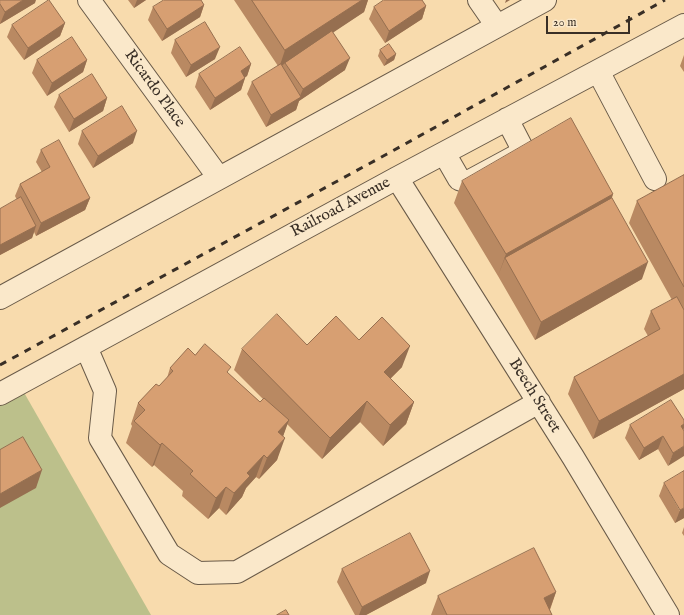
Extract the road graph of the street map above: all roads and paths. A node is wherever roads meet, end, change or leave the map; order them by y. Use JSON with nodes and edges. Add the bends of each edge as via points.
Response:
{"nodes":[{"id":1,"x":88,"y":0,"type":"edge"},
{"id":2,"x":480,"y":0,"type":"edge"},
{"id":3,"x":545,"y":0,"type":"edge"},
{"id":4,"x":684,"y":25,"type":"edge"},
{"id":5,"x":497,"y":26,"type":"junction"},
{"id":6,"x":598,"y":70,"type":"junction"},
{"id":7,"x":507,"y":119,"type":"junction"},
{"id":8,"x":444,"y":153,"type":"junction"},
{"id":9,"x":219,"y":178,"type":"junction"},
{"id":10,"x":397,"y":178,"type":"junction"},
{"id":11,"x":656,"y":180,"type":"dead end"},
{"id":12,"x":0,"y":298,"type":"edge"},
{"id":13,"x":86,"y":347,"type":"junction"},
{"id":14,"x":0,"y":394,"type":"edge"},
{"id":15,"x":539,"y":402,"type":"junction"},
{"id":16,"x":668,"y":615,"type":"edge"}],
"edges":[{"from":1,"to":9,"type":"street","name":"Ricardo Place"},
{"from":2,"to":5,"type":"street"},
{"from":3,"to":5,"type":"street"},
{"from":4,"to":6,"type":"street","name":"Railroad Avenue"},
{"from":5,"to":9,"type":"street"},
{"from":6,"to":7,"type":"street","name":"Railroad Avenue"},
{"from":6,"to":11,"type":"street"},
{"from":7,"to":8,"type":"street","name":"Railroad Avenue"},
{"from":7,"to":8,"type":"street","via":[[521,146],[518,155],[468,182],[458,179]]},
{"from":8,"to":10,"type":"street","name":"Railroad Avenue"},
{"from":9,"to":12,"type":"street"},
{"from":10,"to":13,"type":"street","name":"Railroad Avenue"},
{"from":10,"to":15,"type":"street","name":"Beech Street"},
{"from":13,"to":14,"type":"street","name":"Railroad Avenue"},
{"from":13,"to":15,"type":"street","via":[[105,391],[100,438],[169,554],[198,573],[237,572]]},
{"from":15,"to":16,"type":"street","name":"Beech Street"}]}
